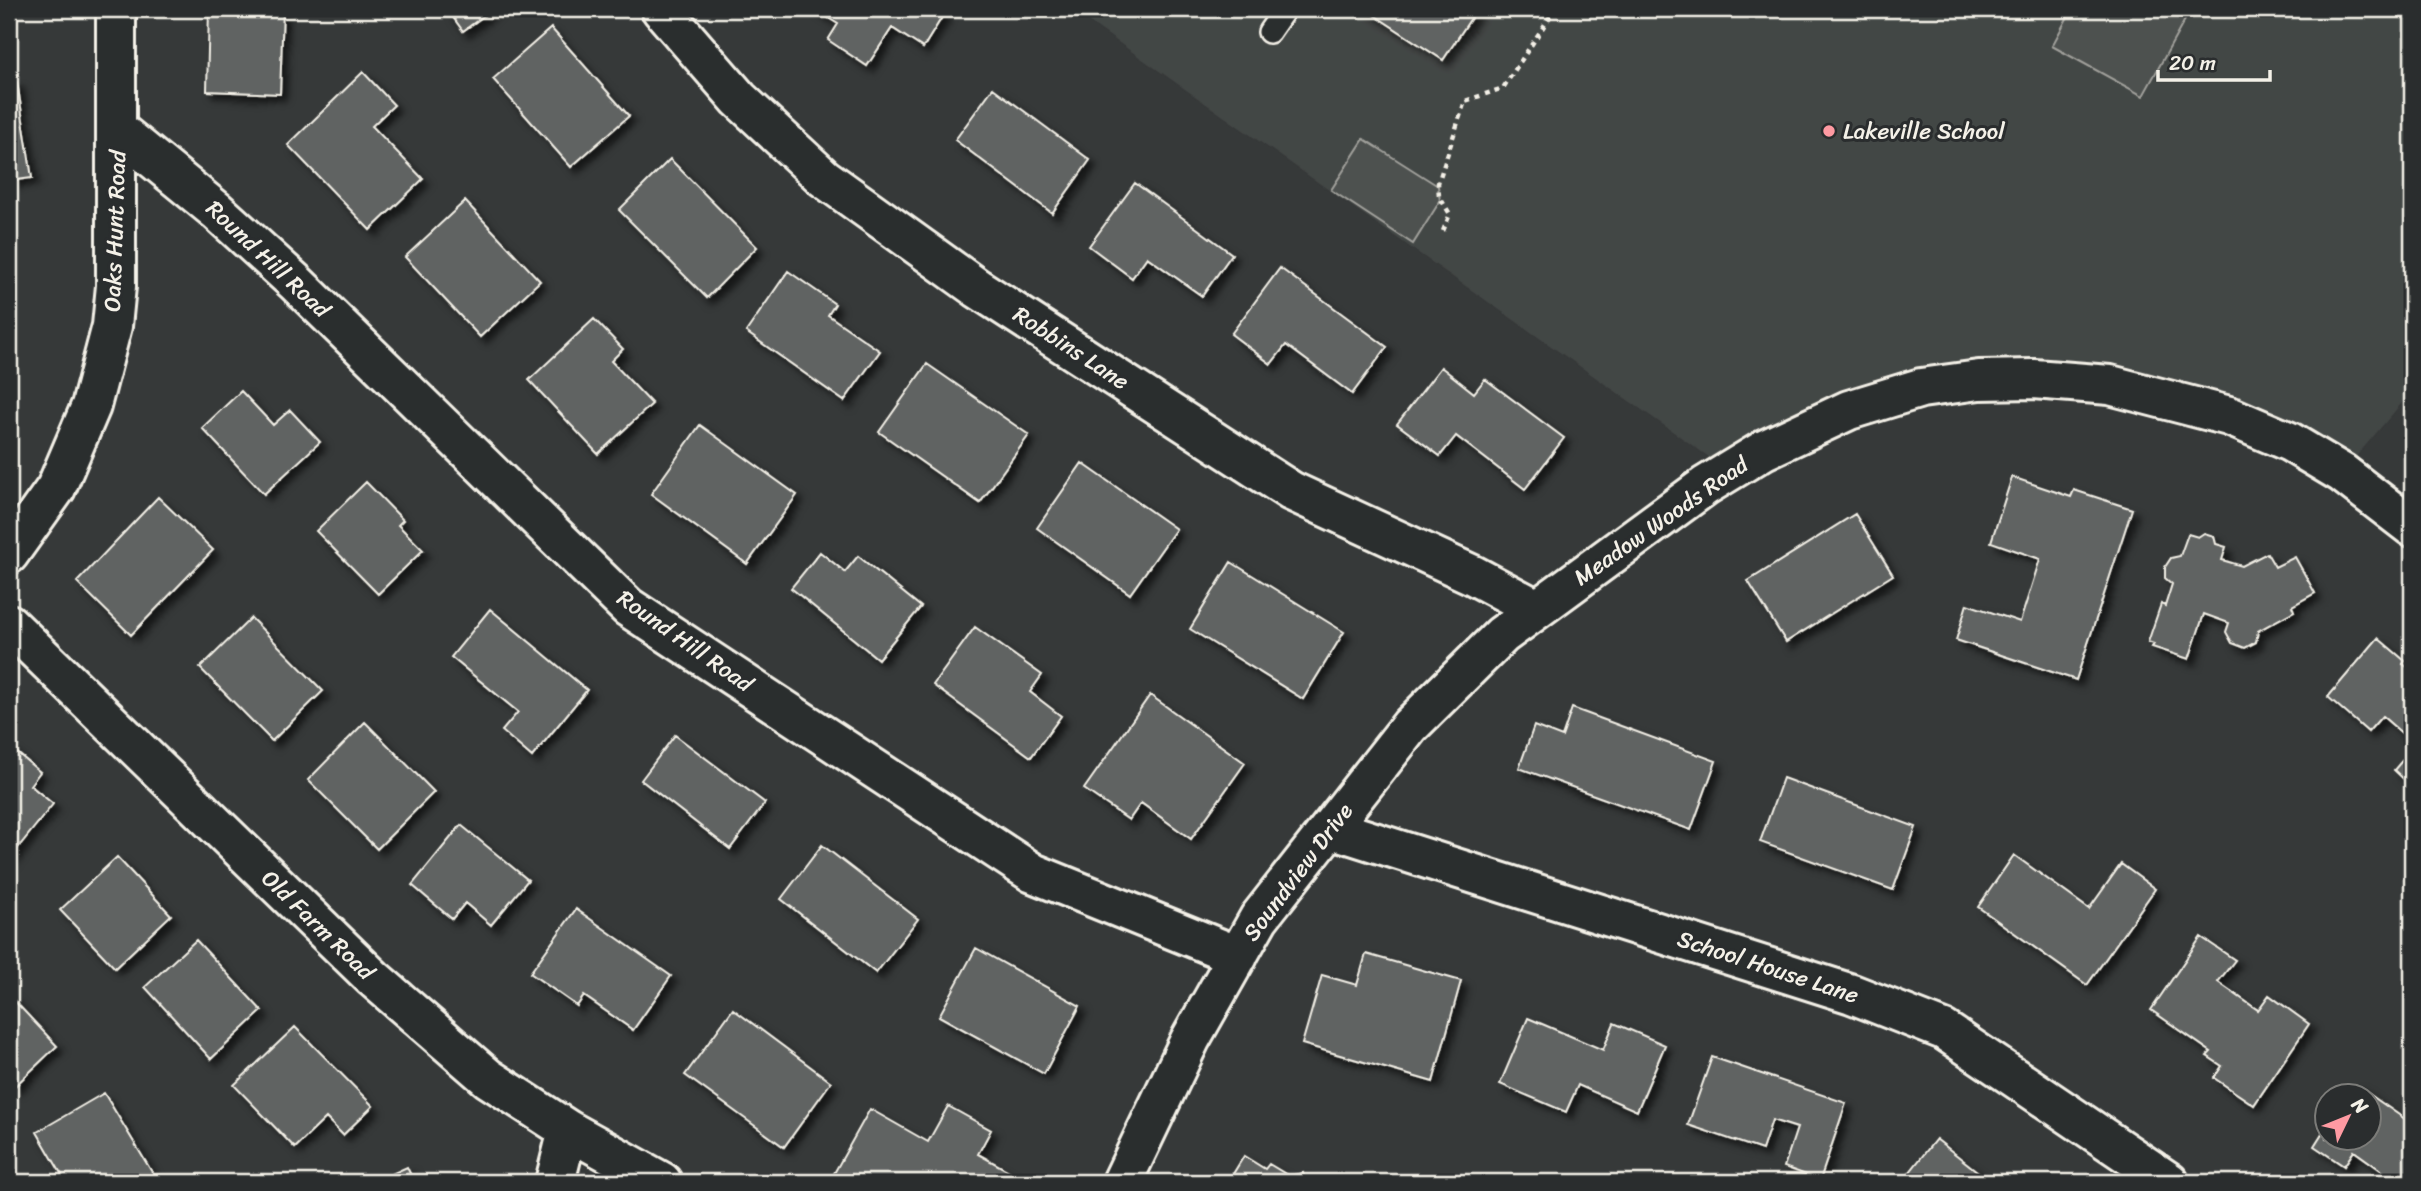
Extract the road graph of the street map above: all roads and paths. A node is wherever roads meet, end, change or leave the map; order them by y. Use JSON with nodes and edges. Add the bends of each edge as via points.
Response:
{"nodes":[{"id":1,"x":117,"y":9,"type":"edge"},
{"id":2,"x":661,"y":9,"type":"edge"},
{"id":3,"x":1285,"y":9,"type":"edge"},
{"id":4,"x":1555,"y":9,"type":"edge"},
{"id":5,"x":1269,"y":32,"type":"dead end"},
{"id":6,"x":118,"y":130,"type":"junction"},
{"id":7,"x":1443,"y":231,"type":"dead end"},
{"id":8,"x":2412,"y":527,"type":"edge"},
{"id":9,"x":9,"y":554,"type":"edge"},
{"id":10,"x":1538,"y":609,"type":"junction"},
{"id":11,"x":9,"y":624,"type":"edge"},
{"id":12,"x":1330,"y":828,"type":"junction"},
{"id":13,"x":1238,"y":956,"type":"junction"},
{"id":14,"x":568,"y":1130,"type":"junction"},
{"id":15,"x":555,"y":1182,"type":"edge"},
{"id":16,"x":662,"y":1182,"type":"edge"},
{"id":17,"x":1122,"y":1182,"type":"edge"},
{"id":18,"x":2169,"y":1182,"type":"edge"}],
"edges":[{"from":1,"to":6,"type":"street","name":"Oaks Hunt Road"},
{"from":2,"to":10,"type":"street","name":"Robbins Lane","via":[[739,99],[824,178],[977,288],[1291,491]]},
{"from":3,"to":5,"type":"lane"},
{"from":4,"to":7,"type":"path","via":[[1503,88],[1465,101],[1438,183],[1438,196],[1450,214]]},
{"from":6,"to":9,"type":"street","name":"Oaks Hunt Road","via":[[112,326],[91,406],[56,488]]},
{"from":6,"to":13,"type":"street","name":"Round Hill Road","via":[[295,282],[628,607],[1033,873]]},
{"from":8,"to":10,"type":"street","name":"Meadow Woods Road","via":[[2290,442],[2229,416],[2110,385],[1979,380],[1921,388],[1849,410],[1764,450],[1705,486]]},
{"from":10,"to":12,"type":"street","name":"Soundview Drive","via":[[1502,635],[1410,726]]},
{"from":11,"to":14,"type":"street","name":"Old Farm Road","via":[[373,978],[488,1078]]},
{"from":12,"to":13,"type":"street","name":"Soundview Drive","via":[[1259,918]]},
{"from":12,"to":18,"type":"street","name":"School House Lane","via":[[1852,994],[1944,1030]]},
{"from":13,"to":17,"type":"street","name":"Soundview Drive","via":[[1190,1040]]},
{"from":14,"to":15,"type":"street"},
{"from":14,"to":16,"type":"street","name":"Old Farm Road"}]}
